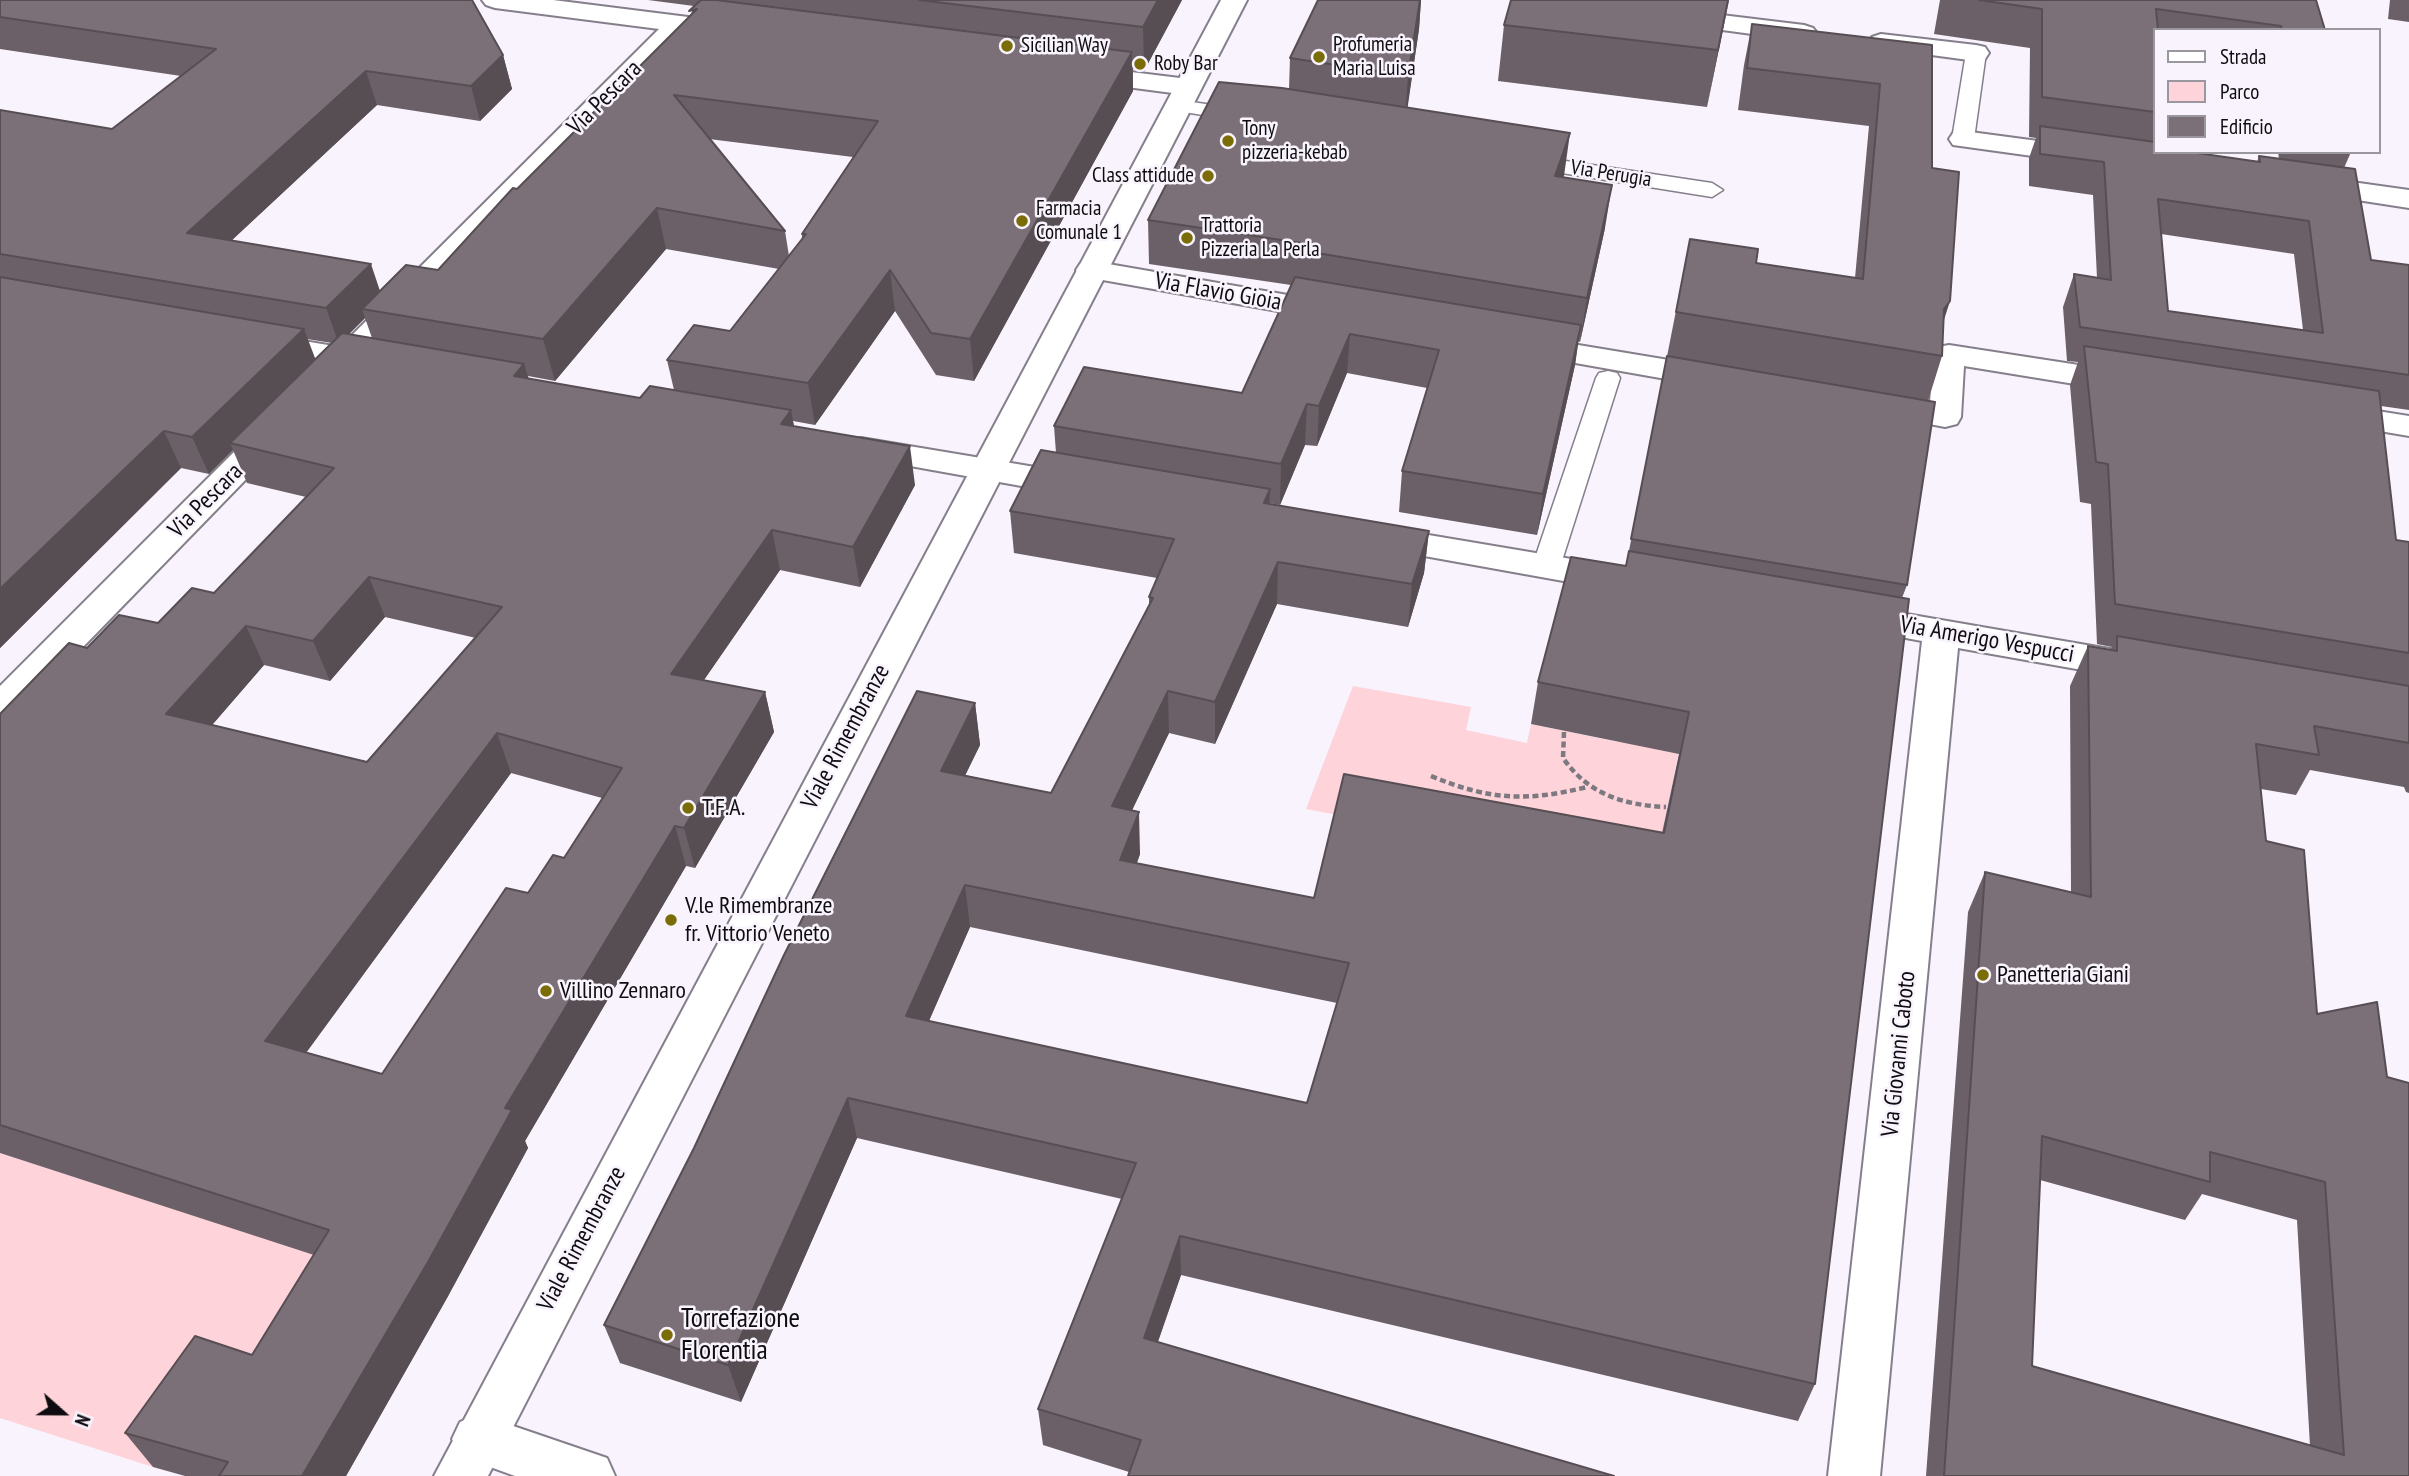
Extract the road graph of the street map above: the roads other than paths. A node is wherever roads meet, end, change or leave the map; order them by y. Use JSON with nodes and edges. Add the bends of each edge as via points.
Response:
{"nodes":[{"id":1,"x":495,"y":0,"type":"edge"},
{"id":2,"x":1234,"y":0,"type":"edge"},
{"id":3,"x":548,"y":4,"type":"edge"},
{"id":4,"x":1650,"y":15,"type":"edge"},
{"id":5,"x":678,"y":24,"type":"junction"},
{"id":6,"x":719,"y":29,"type":"edge"},
{"id":7,"x":1827,"y":36,"type":"edge"},
{"id":8,"x":1854,"y":39,"type":"edge"},
{"id":9,"x":1976,"y":53,"type":"joint"},
{"id":10,"x":1062,"y":71,"type":"edge"},
{"id":11,"x":1183,"y":97,"type":"junction"},
{"id":12,"x":1259,"y":119,"type":"edge"},
{"id":13,"x":1963,"y":139,"type":"joint"},
{"id":14,"x":1506,"y":158,"type":"edge"},
{"id":15,"x":2112,"y":159,"type":"edge"},
{"id":16,"x":2287,"y":183,"type":"edge"},
{"id":17,"x":1712,"y":190,"type":"dead end"},
{"id":18,"x":2409,"y":199,"type":"edge"},
{"id":19,"x":1091,"y":270,"type":"junction"},
{"id":20,"x":1356,"y":316,"type":"edge"},
{"id":21,"x":226,"y":337,"type":"edge"},
{"id":22,"x":1493,"y":339,"type":"edge"},
{"id":23,"x":346,"y":358,"type":"junction"},
{"id":24,"x":400,"y":368,"type":"edge"},
{"id":25,"x":1608,"y":378,"type":"dead end"},
{"id":26,"x":1740,"y":382,"type":"edge"},
{"id":27,"x":2152,"y":386,"type":"edge"},
{"id":28,"x":1849,"y":401,"type":"edge"},
{"id":29,"x":2301,"y":410,"type":"edge"},
{"id":30,"x":2409,"y":426,"type":"edge"},
{"id":31,"x":832,"y":443,"type":"edge"},
{"id":32,"x":986,"y":470,"type":"junction"},
{"id":33,"x":1111,"y":491,"type":"edge"},
{"id":34,"x":1339,"y":531,"type":"edge"},
{"id":35,"x":1546,"y":566,"type":"junction"},
{"id":36,"x":1653,"y":584,"type":"edge"},
{"id":37,"x":1826,"y":613,"type":"edge"},
{"id":38,"x":1941,"y":632,"type":"junction"},
{"id":39,"x":2161,"y":671,"type":"edge"},
{"id":40,"x":0,"y":709,"type":"edge"},
{"id":41,"x":469,"y":1457,"type":"edge"},
{"id":42,"x":589,"y":1476,"type":"edge"},
{"id":43,"x":1854,"y":1476,"type":"edge"}],
"edges":[{"from":1,"to":3,"type":"street"},
{"from":2,"to":11,"type":"street","name":"Viale Rimembranze"},
{"from":3,"to":5,"type":"street"},
{"from":4,"to":7,"type":"street"},
{"from":5,"to":6,"type":"street"},
{"from":5,"to":23,"type":"street","name":"Via Pescara"},
{"from":8,"to":9,"type":"street"},
{"from":9,"to":13,"type":"lane"},
{"from":10,"to":11,"type":"street"},
{"from":11,"to":12,"type":"lane"},
{"from":11,"to":19,"type":"street","name":"Viale Rimembranze"},
{"from":13,"to":15,"type":"street"},
{"from":14,"to":17,"type":"lane","name":"Via Perugia"},
{"from":16,"to":18,"type":"street"},
{"from":19,"to":20,"type":"street","name":"Via Flavio Gioia"},
{"from":19,"to":32,"type":"street","name":"Viale Rimembranze"},
{"from":21,"to":23,"type":"street"},
{"from":22,"to":26,"type":"street"},
{"from":23,"to":24,"type":"street"},
{"from":23,"to":40,"type":"street","name":"Via Pescara"},
{"from":25,"to":35,"type":"lane"},
{"from":27,"to":28,"type":"street","via":[[1949,354],[1945,417]]},
{"from":29,"to":30,"type":"street"},
{"from":31,"to":32,"type":"street"},
{"from":32,"to":33,"type":"street"},
{"from":32,"to":41,"type":"street","name":"Viale Rimembranze"},
{"from":34,"to":35,"type":"street"},
{"from":35,"to":36,"type":"street"},
{"from":37,"to":38,"type":"street","name":"Via Amerigo Vespucci"},
{"from":38,"to":39,"type":"street","name":"Via Amerigo Vespucci"},
{"from":38,"to":43,"type":"street","name":"Via Giovanni Caboto"},
{"from":41,"to":42,"type":"street"}]}
